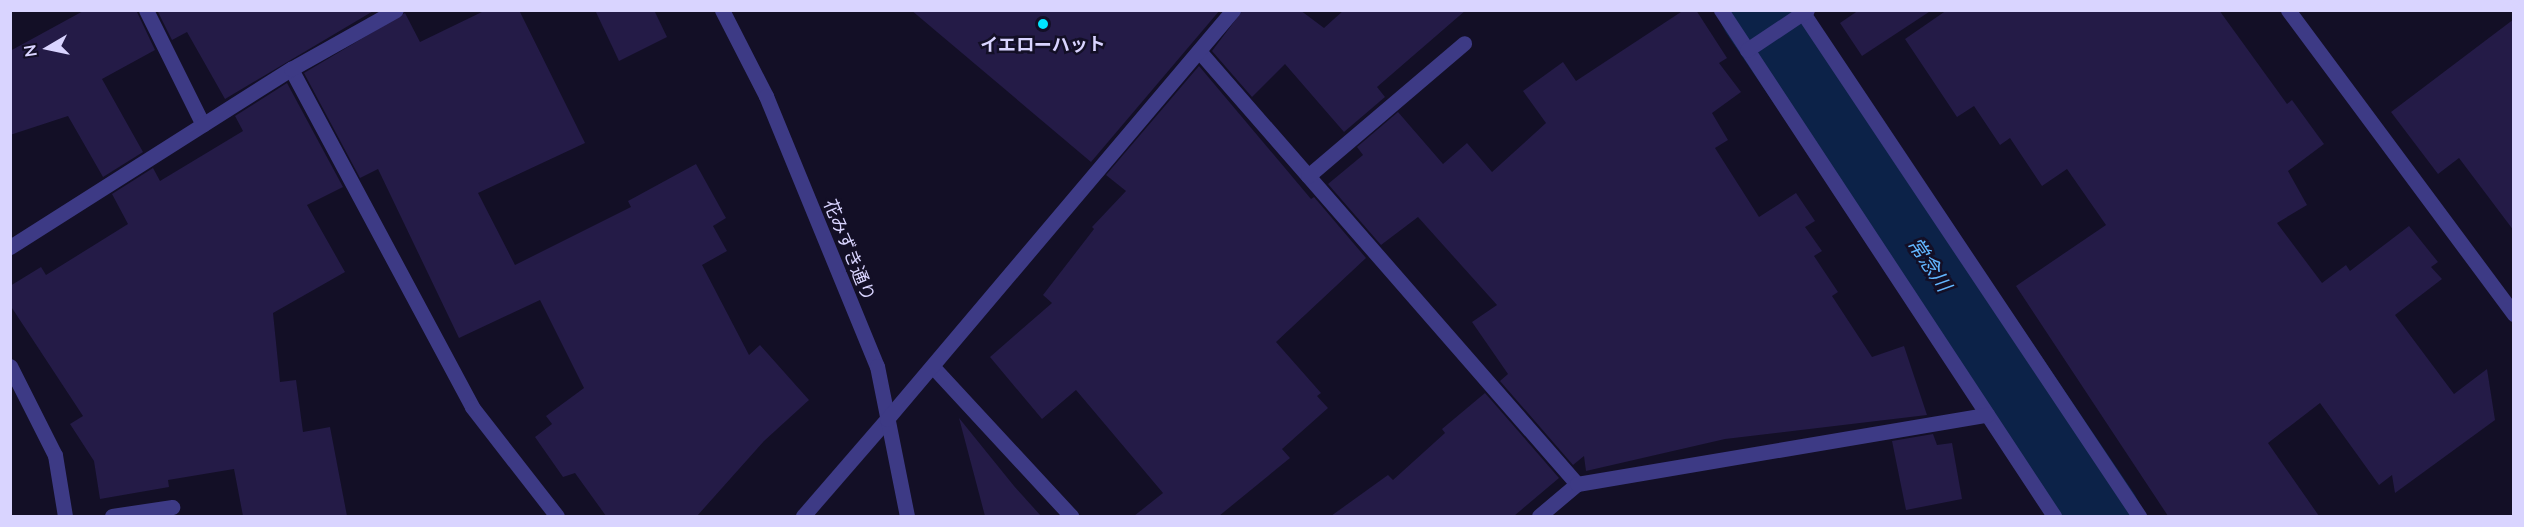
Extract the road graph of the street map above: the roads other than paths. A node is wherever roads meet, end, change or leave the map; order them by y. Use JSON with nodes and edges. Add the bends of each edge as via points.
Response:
{"nodes":[{"id":1,"x":146,"y":10,"type":"edge"},
{"id":2,"x":396,"y":10,"type":"edge"},
{"id":3,"x":722,"y":10,"type":"edge"},
{"id":4,"x":1233,"y":10,"type":"edge"},
{"id":5,"x":1721,"y":10,"type":"edge"},
{"id":6,"x":2288,"y":10,"type":"edge"},
{"id":7,"x":1804,"y":11,"type":"edge"},
{"id":8,"x":1464,"y":43,"type":"dead end"},
{"id":9,"x":1747,"y":50,"type":"junction"},
{"id":10,"x":1199,"y":51,"type":"junction"},
{"id":11,"x":291,"y":69,"type":"junction"},
{"id":12,"x":203,"y":125,"type":"junction"},
{"id":13,"x":1308,"y":176,"type":"junction"},
{"id":14,"x":10,"y":247,"type":"edge"},
{"id":15,"x":2514,"y":314,"type":"edge"},
{"id":16,"x":10,"y":366,"type":"edge"},
{"id":17,"x":934,"y":368,"type":"junction"},
{"id":18,"x":1987,"y":415,"type":"junction"},
{"id":19,"x":886,"y":420,"type":"junction"},
{"id":20,"x":1577,"y":484,"type":"junction"},
{"id":21,"x":172,"y":507,"type":"dead end"},
{"id":22,"x":65,"y":516,"type":"edge"},
{"id":23,"x":111,"y":516,"type":"edge"},
{"id":24,"x":557,"y":516,"type":"edge"},
{"id":25,"x":804,"y":516,"type":"edge"},
{"id":26,"x":907,"y":516,"type":"edge"},
{"id":27,"x":1071,"y":516,"type":"edge"},
{"id":28,"x":1539,"y":516,"type":"edge"},
{"id":29,"x":2055,"y":516,"type":"edge"},
{"id":30,"x":2139,"y":516,"type":"edge"}],
"edges":[{"from":1,"to":12,"type":"street"},
{"from":2,"to":11,"type":"street"},
{"from":3,"to":19,"type":"street","name":"花みずき通り","via":[[766,96],[877,366]]},
{"from":4,"to":10,"type":"street"},
{"from":5,"to":9,"type":"street"},
{"from":6,"to":15,"type":"street"},
{"from":7,"to":9,"type":"street"},
{"from":7,"to":30,"type":"street"},
{"from":8,"to":13,"type":"street"},
{"from":9,"to":18,"type":"street"},
{"from":10,"to":13,"type":"street"},
{"from":10,"to":17,"type":"street"},
{"from":11,"to":12,"type":"street"},
{"from":11,"to":24,"type":"street","via":[[472,407]]},
{"from":12,"to":14,"type":"street"},
{"from":13,"to":20,"type":"street"},
{"from":16,"to":22,"type":"street","via":[[55,455]]},
{"from":17,"to":19,"type":"street"},
{"from":17,"to":27,"type":"street"},
{"from":18,"to":20,"type":"street"},
{"from":18,"to":29,"type":"street"},
{"from":19,"to":25,"type":"street"},
{"from":19,"to":26,"type":"street","name":"花みずき通り"},
{"from":20,"to":28,"type":"street"},
{"from":21,"to":23,"type":"street"}]}
